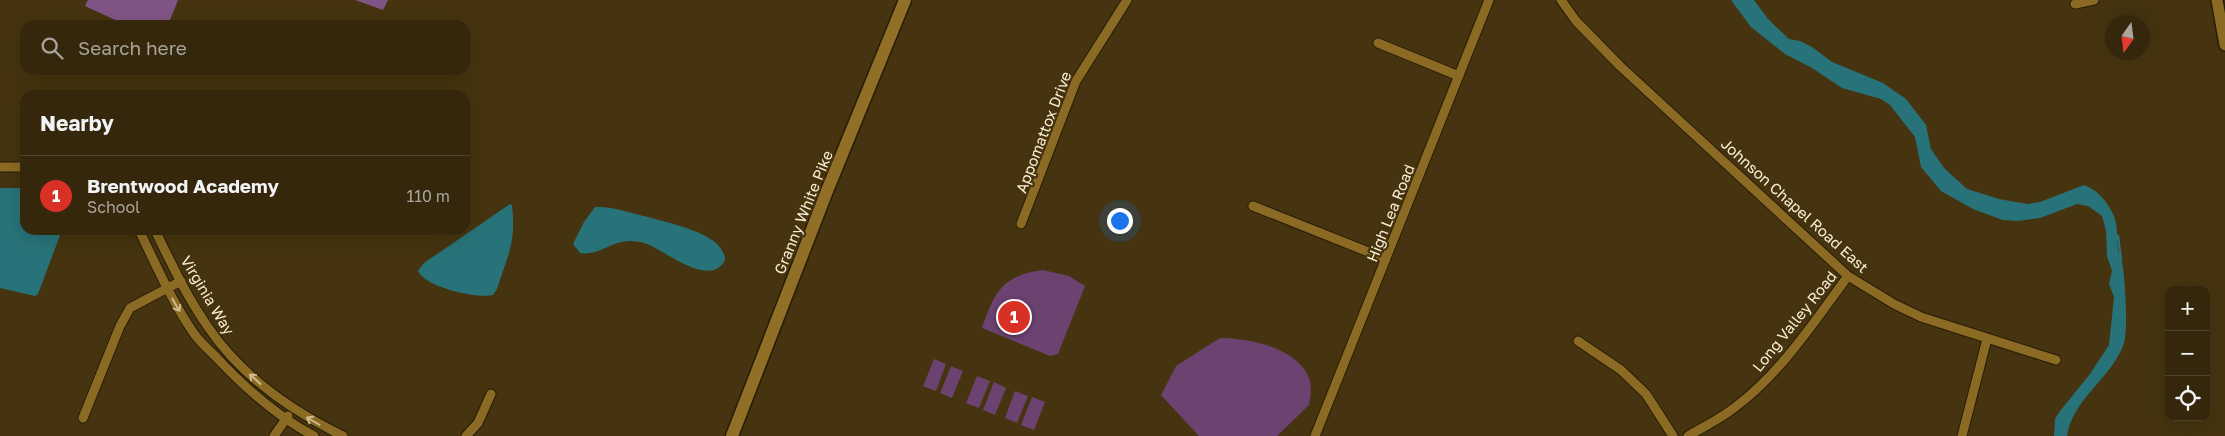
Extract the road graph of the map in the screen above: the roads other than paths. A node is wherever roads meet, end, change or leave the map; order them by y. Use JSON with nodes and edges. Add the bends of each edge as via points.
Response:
{"nodes":[{"id":1,"x":904,"y":0,"type":"edge"},
{"id":2,"x":1127,"y":0,"type":"edge"},
{"id":3,"x":1489,"y":0,"type":"edge"},
{"id":4,"x":1561,"y":0,"type":"edge"},
{"id":5,"x":2094,"y":0,"type":"edge"},
{"id":6,"x":2217,"y":0,"type":"edge"},
{"id":7,"x":2075,"y":4,"type":"dead end"},
{"id":8,"x":1378,"y":43,"type":"dead end"},
{"id":9,"x":2225,"y":45,"type":"edge"},
{"id":10,"x":1460,"y":76,"type":"junction"},
{"id":11,"x":0,"y":167,"type":"edge"},
{"id":12,"x":20,"y":167,"type":"edge"},
{"id":13,"x":1254,"y":206,"type":"dead end"},
{"id":14,"x":1021,"y":224,"type":"dead end"},
{"id":15,"x":141,"y":235,"type":"edge"},
{"id":16,"x":157,"y":235,"type":"edge"},
{"id":17,"x":1386,"y":259,"type":"junction"},
{"id":18,"x":1848,"y":276,"type":"junction"},
{"id":19,"x":180,"y":281,"type":"junction"},
{"id":20,"x":167,"y":288,"type":"junction"},
{"id":21,"x":1987,"y":339,"type":"junction"},
{"id":22,"x":1578,"y":340,"type":"dead end"},
{"id":23,"x":2056,"y":360,"type":"dead end"},
{"id":24,"x":491,"y":394,"type":"dead end"},
{"id":25,"x":293,"y":409,"type":"junction"},
{"id":26,"x":83,"y":418,"type":"dead end"},
{"id":27,"x":286,"y":419,"type":"junction"},
{"id":28,"x":274,"y":436,"type":"edge"},
{"id":29,"x":314,"y":436,"type":"edge"},
{"id":30,"x":342,"y":436,"type":"edge"},
{"id":31,"x":466,"y":436,"type":"edge"},
{"id":32,"x":732,"y":436,"type":"edge"},
{"id":33,"x":1315,"y":436,"type":"edge"},
{"id":34,"x":1673,"y":436,"type":"edge"},
{"id":35,"x":1688,"y":436,"type":"edge"},
{"id":36,"x":1962,"y":436,"type":"edge"}],
"edges":[{"from":1,"to":32,"type":"main road","name":"Granny White Pike"},
{"from":2,"to":14,"type":"street","name":"Appomattox Drive","via":[[1076,81]]},
{"from":3,"to":10,"type":"street","name":"High Lea Road"},
{"from":4,"to":18,"type":"street","name":"Johnson Chapel Road East","via":[[1576,21],[1620,66]]},
{"from":5,"to":7,"type":"street"},
{"from":6,"to":9,"type":"street"},
{"from":8,"to":10,"type":"street"},
{"from":10,"to":17,"type":"street","name":"High Lea Road"},
{"from":11,"to":12,"type":"street"},
{"from":13,"to":17,"type":"street"},
{"from":15,"to":20,"type":"street","name":"Virginia Way"},
{"from":16,"to":19,"type":"street","name":"Virginia Way"},
{"from":17,"to":33,"type":"street","name":"High Lea Road"},
{"from":18,"to":21,"type":"street","name":"Johnson Chapel Road East","via":[[1921,317]]},
{"from":18,"to":35,"type":"street","name":"Long Valley Road","via":[[1799,343],[1768,378],[1734,409]]},
{"from":19,"to":20,"type":"street"},
{"from":25,"to":19,"type":"street","name":"Virginia Way","one_way":true,"via":[[230,355],[208,327]]},
{"from":20,"to":26,"type":"street","via":[[130,308]]},
{"from":20,"to":27,"type":"street","name":"Virginia Way","one_way":true,"via":[[196,336],[235,377]]},
{"from":21,"to":23,"type":"street","name":"Johnson Chapel Road East"},
{"from":21,"to":36,"type":"street"},
{"from":22,"to":34,"type":"street","via":[[1621,370],[1646,394]]},
{"from":24,"to":31,"type":"street","via":[[478,423]]},
{"from":25,"to":27,"type":"street"},
{"from":30,"to":25,"type":"street","name":"Virginia Way","one_way":true},
{"from":27,"to":28,"type":"street"},
{"from":27,"to":29,"type":"street","name":"Virginia Way"}]}
